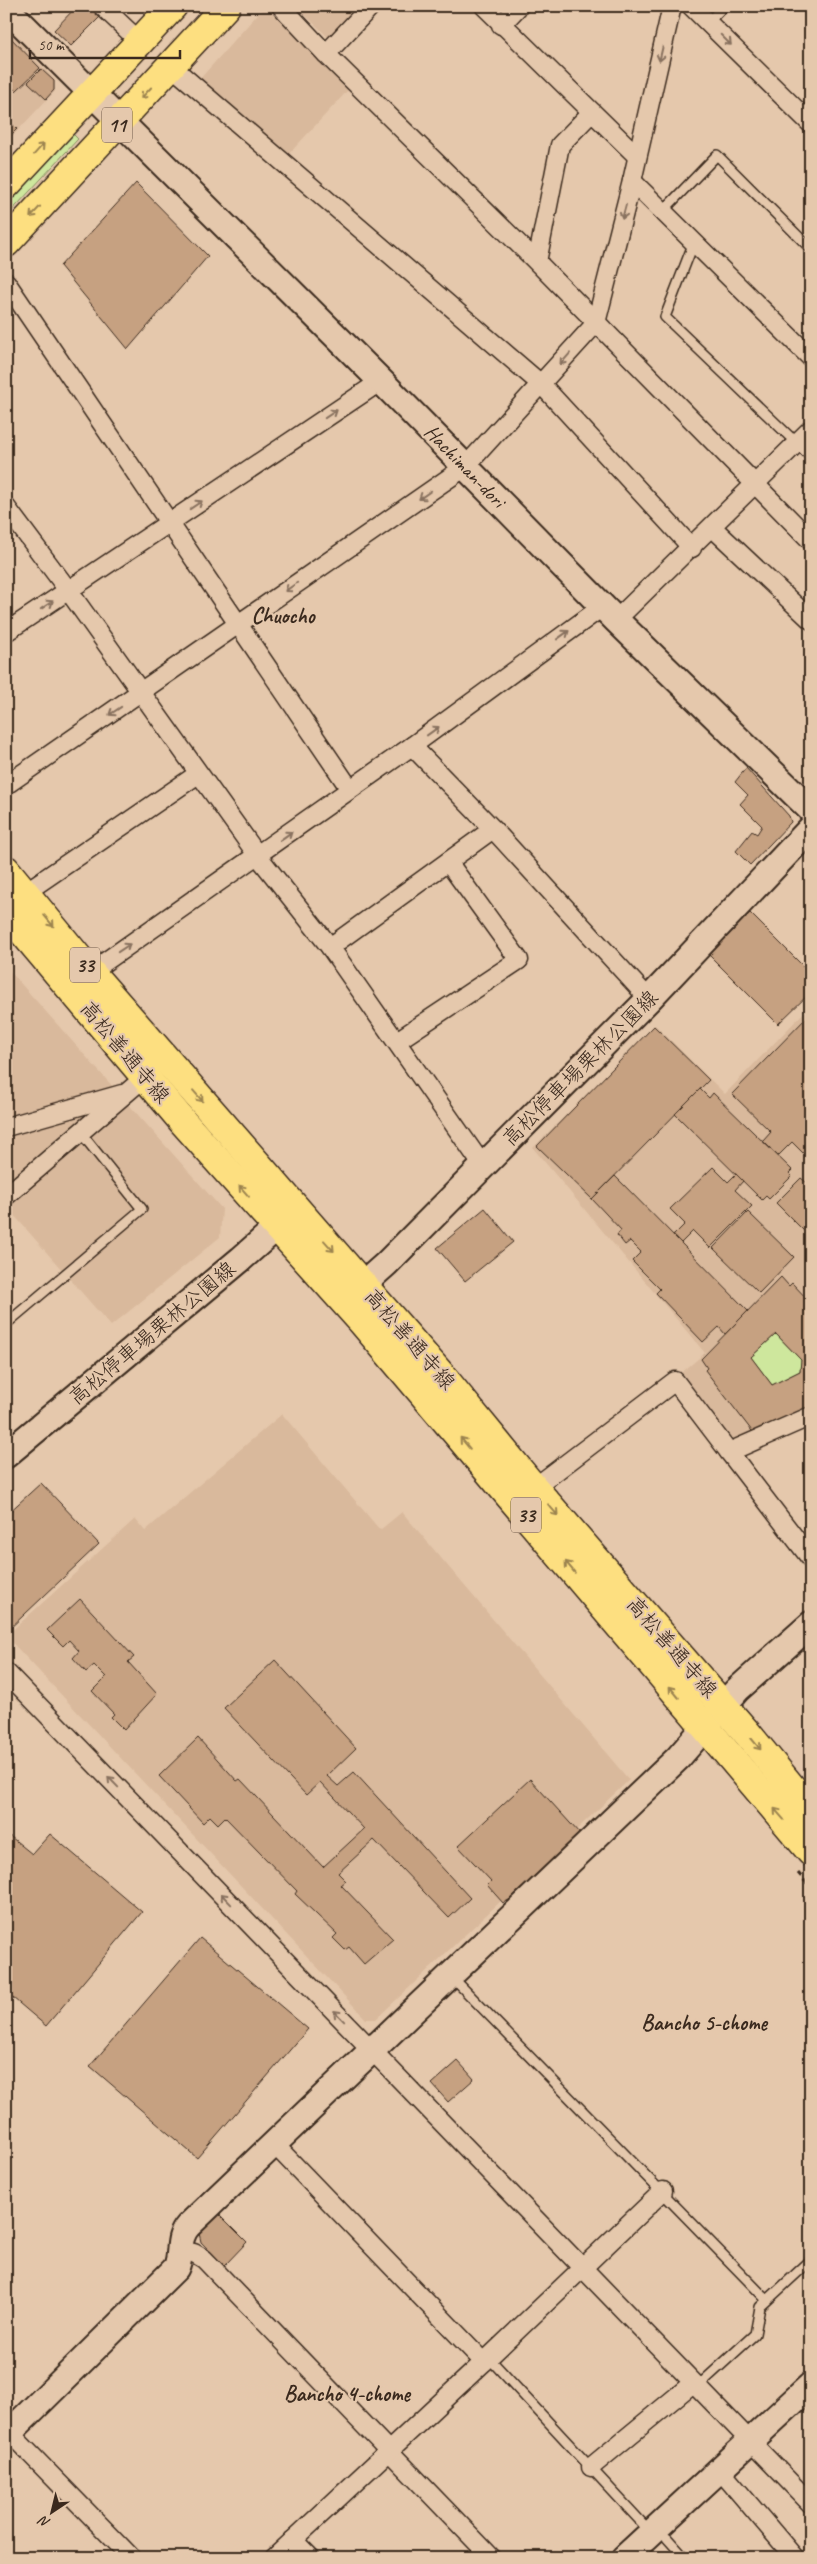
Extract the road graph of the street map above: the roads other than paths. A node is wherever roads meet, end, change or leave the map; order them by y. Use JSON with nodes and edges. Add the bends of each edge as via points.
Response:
{"nodes":[{"id":1,"x":102,"y":6,"type":"edge"},
{"id":2,"x":173,"y":6,"type":"edge"},
{"id":3,"x":226,"y":6,"type":"edge"},
{"id":4,"x":281,"y":6,"type":"edge"},
{"id":5,"x":371,"y":6,"type":"edge"},
{"id":6,"x":484,"y":6,"type":"edge"},
{"id":7,"x":518,"y":6,"type":"edge"},
{"id":8,"x":672,"y":6,"type":"edge"},
{"id":9,"x":691,"y":6,"type":"edge"},
{"id":10,"x":724,"y":6,"type":"edge"},
{"id":11,"x":6,"y":8,"type":"edge"},
{"id":12,"x":708,"y":22,"type":"junction"},
{"id":13,"x":501,"y":24,"type":"junction"},
{"id":14,"x":140,"y":42,"type":"junction"},
{"id":15,"x":326,"y":54,"type":"junction"},
{"id":16,"x":171,"y":66,"type":"junction"},
{"id":17,"x":90,"y":94,"type":"junction"},
{"id":18,"x":592,"y":112,"type":"junction"},
{"id":19,"x":119,"y":122,"type":"junction"},
{"id":20,"x":811,"y":124,"type":"edge"},
{"id":21,"x":637,"y":156,"type":"junction"},
{"id":22,"x":632,"y":181,"type":"junction"},
{"id":23,"x":6,"y":185,"type":"edge"},
{"id":24,"x":663,"y":211,"type":"junction"},
{"id":25,"x":694,"y":242,"type":"junction"},
{"id":26,"x":6,"y":243,"type":"edge"},
{"id":27,"x":811,"y":249,"type":"edge"},
{"id":28,"x":537,"y":262,"type":"junction"},
{"id":29,"x":6,"y":282,"type":"edge"},
{"id":30,"x":596,"y":323,"type":"junction"},
{"id":31,"x":811,"y":358,"type":"edge"},
{"id":32,"x":382,"y":381,"type":"junction"},
{"id":33,"x":542,"y":385,"type":"junction"},
{"id":34,"x":811,"y":429,"type":"edge"},
{"id":35,"x":798,"y":443,"type":"junction"},
{"id":36,"x":811,"y":457,"type":"edge"},
{"id":37,"x":465,"y":467,"type":"junction"},
{"id":38,"x":756,"y":485,"type":"junction"},
{"id":39,"x":6,"y":507,"type":"edge"},
{"id":40,"x":169,"y":524,"type":"junction"},
{"id":41,"x":713,"y":528,"type":"junction"},
{"id":42,"x":811,"y":541,"type":"edge"},
{"id":43,"x":692,"y":548,"type":"junction"},
{"id":44,"x":68,"y":590,"type":"junction"},
{"id":45,"x":609,"y":613,"type":"junction"},
{"id":46,"x":811,"y":620,"type":"edge"},
{"id":47,"x":239,"y":622,"type":"junction"},
{"id":48,"x":6,"y":632,"type":"edge"},
{"id":49,"x":142,"y":693,"type":"junction"},
{"id":50,"x":412,"y":746,"type":"junction"},
{"id":51,"x":198,"y":774,"type":"junction"},
{"id":52,"x":6,"y":785,"type":"edge"},
{"id":53,"x":350,"y":789,"type":"junction"},
{"id":54,"x":811,"y":810,"type":"edge"},
{"id":55,"x":811,"y":828,"type":"edge"},
{"id":56,"x":493,"y":829,"type":"junction"},
{"id":57,"x":258,"y":856,"type":"junction"},
{"id":58,"x":448,"y":862,"type":"junction"},
{"id":59,"x":6,"y":870,"type":"edge"},
{"id":60,"x":16,"y":899,"type":"edge"},
{"id":61,"x":6,"y":912,"type":"edge"},
{"id":62,"x":330,"y":947,"type":"junction"},
{"id":63,"x":80,"y":979,"type":"junction"},
{"id":64,"x":649,"y":999,"type":"junction"},
{"id":65,"x":397,"y":1041,"type":"junction"},
{"id":66,"x":156,"y":1067,"type":"junction"},
{"id":67,"x":125,"y":1093,"type":"junction"},
{"id":68,"x":6,"y":1127,"type":"edge"},
{"id":69,"x":81,"y":1133,"type":"junction"},
{"id":70,"x":484,"y":1166,"type":"junction"},
{"id":71,"x":6,"y":1196,"type":"edge"},
{"id":72,"x":297,"y":1210,"type":"junction"},
{"id":73,"x":276,"y":1228,"type":"junction"},
{"id":74,"x":354,"y":1293,"type":"junction"},
{"id":75,"x":6,"y":1324,"type":"edge"},
{"id":76,"x":811,"y":1416,"type":"edge"},
{"id":77,"x":729,"y":1452,"type":"junction"},
{"id":78,"x":6,"y":1455,"type":"edge"},
{"id":79,"x":534,"y":1488,"type":"junction"},
{"id":80,"x":811,"y":1559,"type":"edge"},
{"id":81,"x":811,"y":1624,"type":"edge"},
{"id":82,"x":6,"y":1672,"type":"edge"},
{"id":83,"x":724,"y":1707,"type":"junction"},
{"id":84,"x":706,"y":1729,"type":"junction"},
{"id":85,"x":811,"y":1810,"type":"edge"},
{"id":86,"x":811,"y":1852,"type":"edge"},
{"id":87,"x":451,"y":1976,"type":"junction"},
{"id":88,"x":373,"y":2051,"type":"junction"},
{"id":89,"x":274,"y":2144,"type":"junction"},
{"id":90,"x":663,"y":2192,"type":"junction"},
{"id":91,"x":179,"y":2250,"type":"junction"},
{"id":92,"x":811,"y":2260,"type":"edge"},
{"id":93,"x":584,"y":2268,"type":"junction"},
{"id":94,"x":767,"y":2300,"type":"junction"},
{"id":95,"x":486,"y":2360,"type":"junction"},
{"id":96,"x":695,"y":2385,"type":"junction"},
{"id":97,"x":811,"y":2385,"type":"edge"},
{"id":98,"x":7,"y":2432,"type":"edge"},
{"id":99,"x":750,"y":2442,"type":"junction"},
{"id":100,"x":389,"y":2450,"type":"junction"},
{"id":101,"x":591,"y":2467,"type":"junction"},
{"id":102,"x":720,"y":2470,"type":"junction"},
{"id":103,"x":811,"y":2504,"type":"edge"},
{"id":104,"x":644,"y":2524,"type":"dead end"},
{"id":105,"x":667,"y":2538,"type":"dead end"},
{"id":106,"x":294,"y":2540,"type":"junction"},
{"id":107,"x":132,"y":2558,"type":"edge"},
{"id":108,"x":274,"y":2558,"type":"edge"},
{"id":109,"x":311,"y":2558,"type":"edge"},
{"id":110,"x":492,"y":2558,"type":"edge"},
{"id":111,"x":624,"y":2558,"type":"edge"},
{"id":112,"x":685,"y":2558,"type":"edge"},
{"id":113,"x":795,"y":2558,"type":"edge"}],
"edges":[{"from":1,"to":14,"type":"street"},
{"from":2,"to":14,"type":"main road","number":"11"},
{"from":3,"to":16,"type":"main road","number":"11"},
{"from":4,"to":15,"type":"street"},
{"from":5,"to":15,"type":"street"},
{"from":6,"to":13,"type":"street"},
{"from":7,"to":13,"type":"street"},
{"from":8,"to":21,"type":"street","one_way":true},
{"from":9,"to":12,"type":"street"},
{"from":10,"to":12,"type":"lane"},
{"from":11,"to":17,"type":"street","name":"Hachiman-dori"},
{"from":12,"to":20,"type":"street","one_way":true},
{"from":13,"to":18,"type":"street"},
{"from":14,"to":17,"type":"main road","number":"11"},
{"from":15,"to":28,"type":"street"},
{"from":16,"to":19,"type":"main road","number":"11","one_way":true},
{"from":16,"to":33,"type":"street"},
{"from":17,"to":19,"type":"street","name":"Hachiman-dori"},
{"from":23,"to":17,"type":"main road","number":"11","one_way":true},
{"from":18,"to":21,"type":"street"},
{"from":18,"to":28,"type":"street","via":[[560,145]]},
{"from":19,"to":26,"type":"main road","number":"11","one_way":true},
{"from":19,"to":32,"type":"street","name":"Hachiman-dori"},
{"from":21,"to":22,"type":"street"},
{"from":22,"to":24,"type":"street"},
{"from":22,"to":30,"type":"street","one_way":true},
{"from":24,"to":25,"type":"street"},
{"from":24,"to":27,"type":"lane","via":[[717,155]]},
{"from":25,"to":31,"type":"street"},
{"from":25,"to":35,"type":"lane","via":[[665,317]]},
{"from":28,"to":30,"type":"street"},
{"from":29,"to":40,"type":"street"},
{"from":30,"to":33,"type":"street","one_way":true},
{"from":30,"to":38,"type":"street"},
{"from":32,"to":37,"type":"street","name":"Hachiman-dori"},
{"from":40,"to":32,"type":"street","one_way":true},
{"from":33,"to":37,"type":"street"},
{"from":33,"to":43,"type":"street"},
{"from":34,"to":35,"type":"street"},
{"from":35,"to":36,"type":"lane"},
{"from":35,"to":38,"type":"street"},
{"from":37,"to":45,"type":"street","name":"Hachiman-dori"},
{"from":37,"to":47,"type":"street","one_way":true},
{"from":38,"to":41,"type":"street"},
{"from":38,"to":42,"type":"street"},
{"from":39,"to":44,"type":"street"},
{"from":40,"to":44,"type":"street"},
{"from":40,"to":47,"type":"street"},
{"from":41,"to":43,"type":"street"},
{"from":41,"to":46,"type":"street"},
{"from":43,"to":45,"type":"street"},
{"from":48,"to":44,"type":"street","one_way":true},
{"from":44,"to":49,"type":"street"},
{"from":50,"to":45,"type":"street","one_way":true},
{"from":45,"to":54,"type":"street","name":"Hachiman-dori"},
{"from":47,"to":49,"type":"street"},
{"from":47,"to":53,"type":"street"},
{"from":49,"to":51,"type":"street"},
{"from":49,"to":52,"type":"street","one_way":true},
{"from":50,"to":53,"type":"street"},
{"from":50,"to":56,"type":"street"},
{"from":51,"to":57,"type":"street"},
{"from":51,"to":60,"type":"street"},
{"from":57,"to":53,"type":"street","one_way":true},
{"from":55,"to":64,"type":"street","name":"高松停車場栗林公園線"},
{"from":56,"to":58,"type":"street"},
{"from":56,"to":64,"type":"street"},
{"from":57,"to":62,"type":"street"},
{"from":63,"to":57,"type":"street","one_way":true},
{"from":58,"to":62,"type":"street"},
{"from":58,"to":65,"type":"street","via":[[519,960]]},
{"from":59,"to":60,"type":"main road","name":"高松善通寺線","number":"33"},
{"from":60,"to":63,"type":"main road","name":"高松善通寺線","number":"33","one_way":true},
{"from":61,"to":63,"type":"main road","name":"高松善通寺線","number":"33"},
{"from":62,"to":65,"type":"street"},
{"from":63,"to":66,"type":"main road","name":"高松善通寺線","number":"33"},
{"from":64,"to":70,"type":"street","name":"高松停車場栗林公園線"},
{"from":65,"to":70,"type":"street"},
{"from":66,"to":67,"type":"street"},
{"from":66,"to":72,"type":"main road","name":"高松善通寺線","number":"33","one_way":true},
{"from":73,"to":66,"type":"main road","name":"高松善通寺線","number":"33","one_way":true},
{"from":67,"to":68,"type":"street"},
{"from":67,"to":69,"type":"street"},
{"from":69,"to":71,"type":"street"},
{"from":69,"to":75,"type":"lane","via":[[142,1209]]},
{"from":70,"to":74,"type":"street","name":"高松停車場栗林公園線"},
{"from":72,"to":73,"type":"street","name":"高松停車場栗林公園線"},
{"from":72,"to":74,"type":"main road","name":"高松善通寺線","number":"33","one_way":true},
{"from":73,"to":74,"type":"main road","name":"高松善通寺線","number":"33"},
{"from":73,"to":78,"type":"street","name":"高松停車場栗林公園線"},
{"from":74,"to":79,"type":"main road","name":"高松善通寺線","number":"33"},
{"from":84,"to":74,"type":"main road","name":"高松善通寺線","number":"33","one_way":true},
{"from":76,"to":77,"type":"street"},
{"from":77,"to":79,"type":"street","via":[[675,1381]]},
{"from":77,"to":80,"type":"street"},
{"from":79,"to":83,"type":"main road","name":"高松善通寺線","number":"33","one_way":true},
{"from":81,"to":83,"type":"street","via":[[737,1690]]},
{"from":88,"to":82,"type":"street","one_way":true},
{"from":83,"to":84,"type":"street"},
{"from":83,"to":85,"type":"main road","name":"高松善通寺線","number":"33","one_way":true},
{"from":86,"to":84,"type":"main road","name":"高松善通寺線","number":"33","one_way":true},
{"from":84,"to":87,"type":"street"},
{"from":87,"to":88,"type":"street"},
{"from":87,"to":90,"type":"lane"},
{"from":88,"to":89,"type":"street"},
{"from":88,"to":93,"type":"street"},
{"from":89,"to":91,"type":"street","via":[[188,2226],[179,2239]]},
{"from":89,"to":95,"type":"street"},
{"from":90,"to":93,"type":"street"},
{"from":90,"to":94,"type":"lane"},
{"from":91,"to":98,"type":"street","via":[[178,2263],[168,2277]]},
{"from":91,"to":100,"type":"street","via":[[204,2259]]},
{"from":92,"to":94,"type":"lane"},
{"from":93,"to":95,"type":"street"},
{"from":93,"to":96,"type":"street"},
{"from":94,"to":96,"type":"lane","via":[[760,2307],[755,2334]]},
{"from":95,"to":100,"type":"street"},
{"from":95,"to":101,"type":"lane"},
{"from":96,"to":99,"type":"street"},
{"from":96,"to":101,"type":"street"},
{"from":97,"to":99,"type":"street"},
{"from":98,"to":107,"type":"street"},
{"from":99,"to":102,"type":"street"},
{"from":99,"to":103,"type":"street"},
{"from":100,"to":106,"type":"street"},
{"from":100,"to":110,"type":"street"},
{"from":101,"to":104,"type":"lane"},
{"from":102,"to":111,"type":"street"},
{"from":102,"to":113,"type":"street"},
{"from":105,"to":112,"type":"lane"},
{"from":106,"to":108,"type":"street"},
{"from":106,"to":109,"type":"street"}]}
